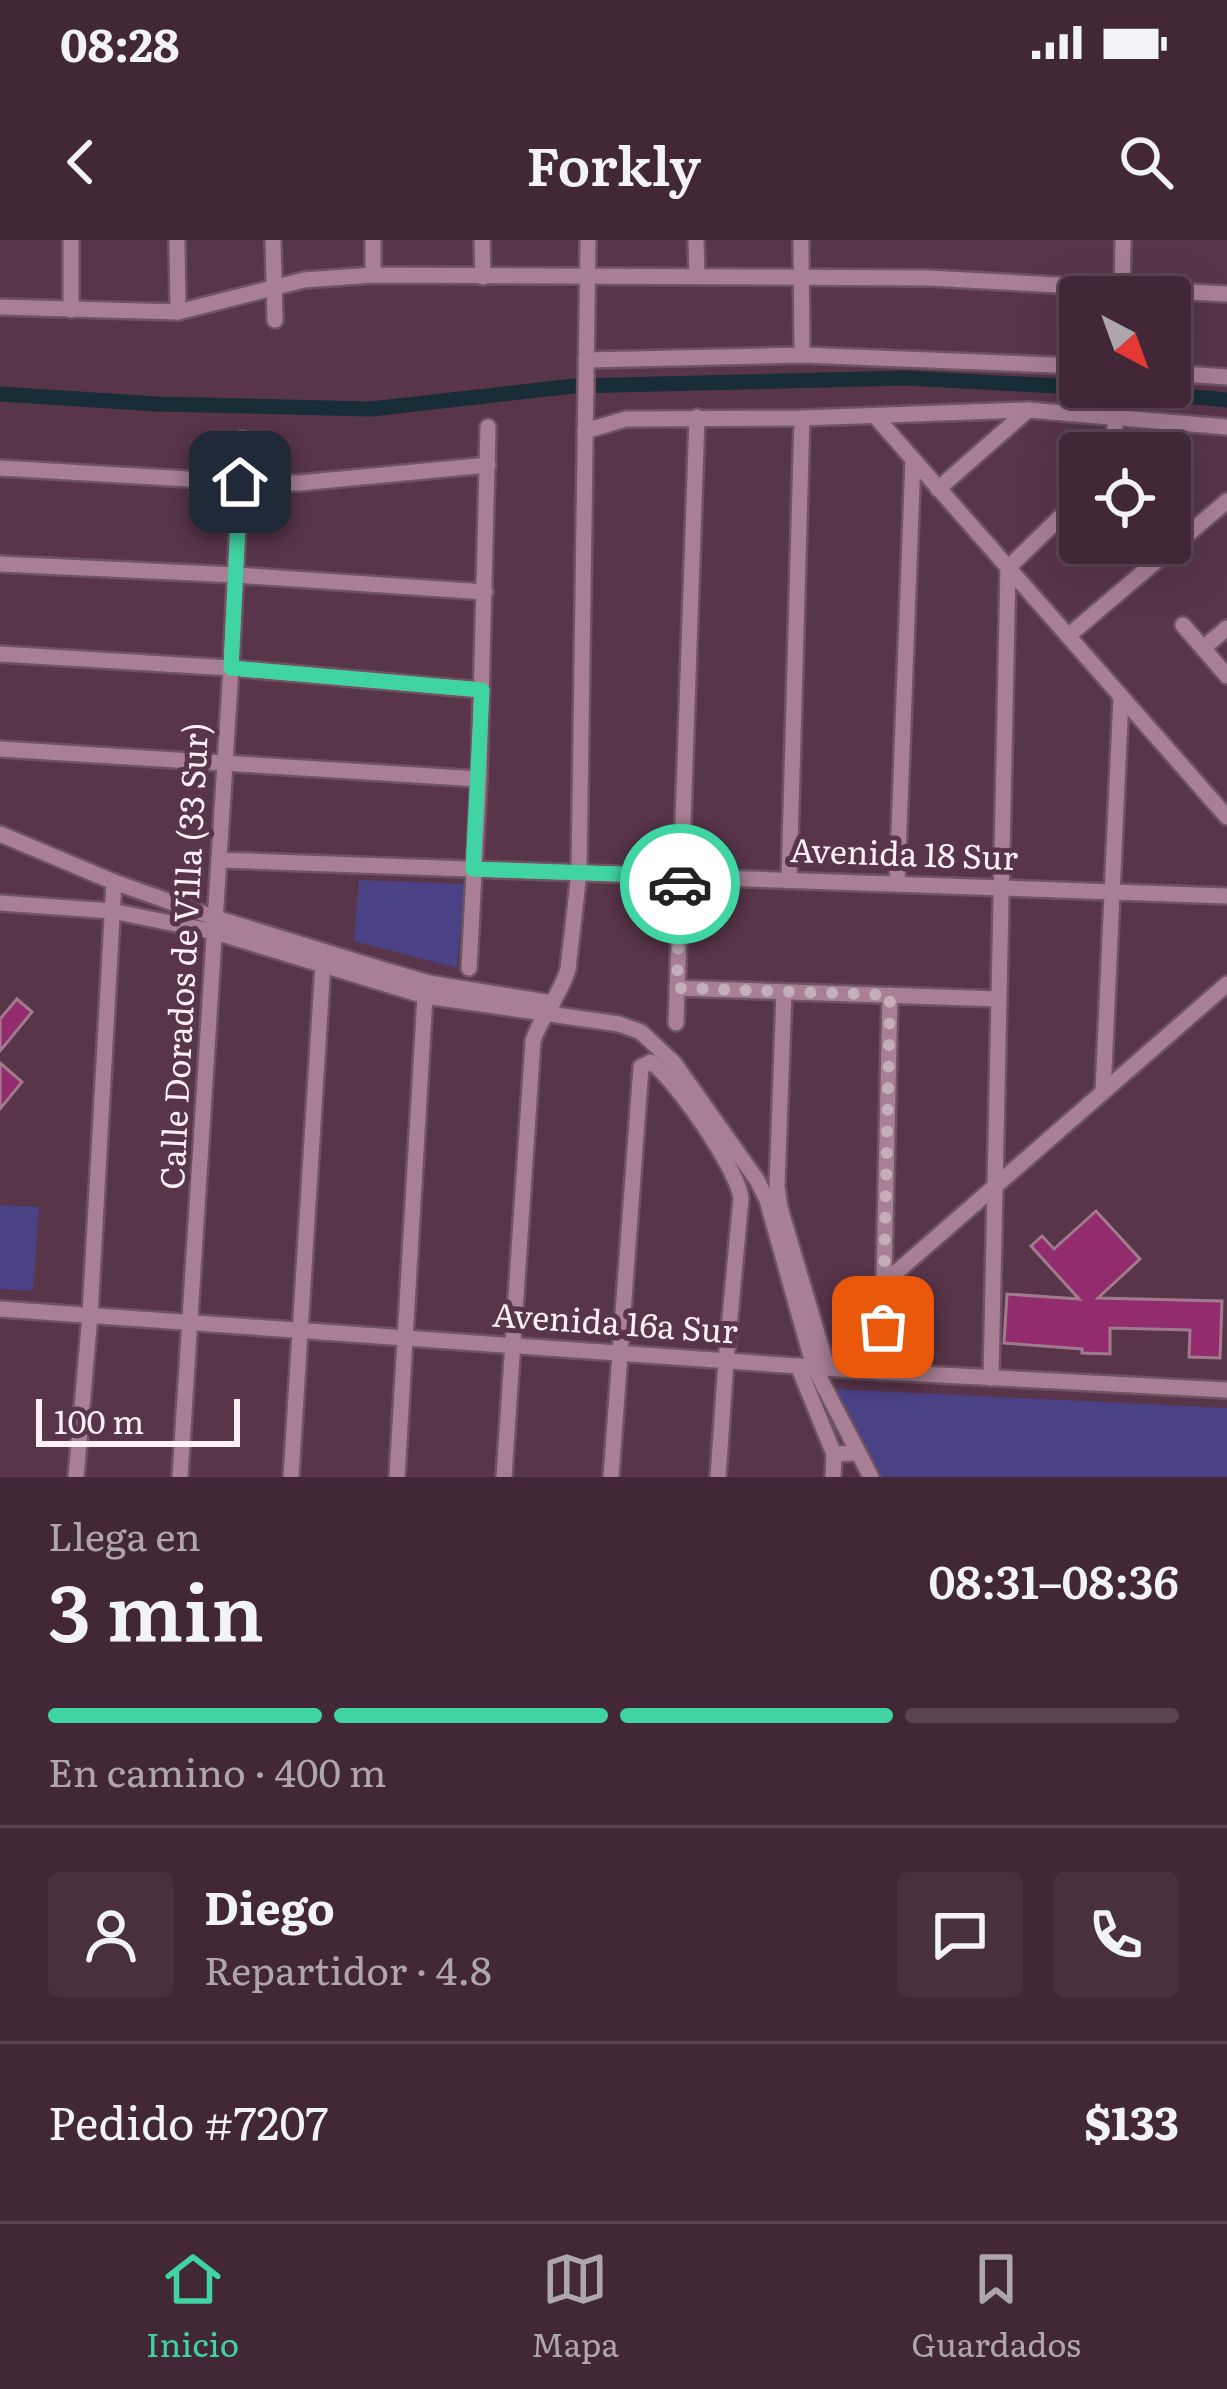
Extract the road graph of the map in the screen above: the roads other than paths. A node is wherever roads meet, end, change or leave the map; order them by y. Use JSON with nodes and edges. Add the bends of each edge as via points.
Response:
{"nodes":[{"id":1,"x":70,"y":240,"type":"edge"},
{"id":2,"x":177,"y":240,"type":"edge"},
{"id":3,"x":273,"y":240,"type":"edge"},
{"id":4,"x":373,"y":240,"type":"edge"},
{"id":5,"x":482,"y":240,"type":"edge"},
{"id":6,"x":588,"y":240,"type":"edge"},
{"id":7,"x":697,"y":240,"type":"edge"},
{"id":8,"x":802,"y":240,"type":"edge"},
{"id":9,"x":1123,"y":240,"type":"edge"},
{"id":10,"x":373,"y":275,"type":"junction"},
{"id":11,"x":588,"y":275,"type":"junction"},
{"id":12,"x":697,"y":276,"type":"junction"},
{"id":13,"x":1122,"y":276,"type":"edge"},
{"id":14,"x":483,"y":277,"type":"junction"},
{"id":15,"x":801,"y":277,"type":"junction"},
{"id":16,"x":1059,"y":288,"type":"edge"},
{"id":17,"x":275,"y":289,"type":"junction"},
{"id":18,"x":1191,"y":294,"type":"edge"},
{"id":19,"x":1227,"y":294,"type":"edge"},
{"id":20,"x":0,"y":307,"type":"edge"},
{"id":21,"x":71,"y":310,"type":"junction"},
{"id":22,"x":178,"y":313,"type":"junction"},
{"id":23,"x":275,"y":320,"type":"dead end"},
{"id":24,"x":802,"y":355,"type":"junction"},
{"id":25,"x":1059,"y":365,"type":"edge"},
{"id":26,"x":586,"y":367,"type":"junction"},
{"id":27,"x":1191,"y":374,"type":"edge"},
{"id":28,"x":1227,"y":377,"type":"edge"},
{"id":29,"x":1028,"y":410,"type":"junction"},
{"id":30,"x":876,"y":416,"type":"junction"},
{"id":31,"x":697,"y":417,"type":"junction"},
{"id":32,"x":1116,"y":417,"type":"junction"},
{"id":33,"x":802,"y":418,"type":"junction"},
{"id":34,"x":488,"y":427,"type":"dead end"},
{"id":35,"x":1227,"y":427,"type":"edge"},
{"id":36,"x":585,"y":431,"type":"junction"},
{"id":37,"x":1114,"y":432,"type":"edge"},
{"id":38,"x":242,"y":439,"type":"dead end"},
{"id":39,"x":913,"y":459,"type":"junction"},
{"id":40,"x":488,"y":466,"type":"junction"},
{"id":41,"x":0,"y":469,"type":"edge"},
{"id":42,"x":240,"y":482,"type":"junction"},
{"id":43,"x":938,"y":488,"type":"junction"},
{"id":44,"x":1227,"y":501,"type":"edge"},
{"id":45,"x":1059,"y":518,"type":"edge"},
{"id":46,"x":0,"y":564,"type":"edge"},
{"id":47,"x":1008,"y":568,"type":"junction"},
{"id":48,"x":236,"y":575,"type":"junction"},
{"id":49,"x":485,"y":592,"type":"junction"},
{"id":50,"x":1184,"y":625,"type":"dead end"},
{"id":51,"x":1227,"y":628,"type":"edge"},
{"id":52,"x":1067,"y":636,"type":"junction"},
{"id":53,"x":1203,"y":648,"type":"junction"},
{"id":54,"x":0,"y":655,"type":"edge"},
{"id":55,"x":231,"y":668,"type":"junction"},
{"id":56,"x":1227,"y":676,"type":"edge"},
{"id":57,"x":482,"y":690,"type":"junction"},
{"id":58,"x":1121,"y":697,"type":"junction"},
{"id":59,"x":0,"y":749,"type":"edge"},
{"id":60,"x":225,"y":763,"type":"junction"},
{"id":61,"x":479,"y":779,"type":"junction"},
{"id":62,"x":1227,"y":817,"type":"edge"},
{"id":63,"x":0,"y":834,"type":"edge"},
{"id":64,"x":220,"y":860,"type":"junction"},
{"id":65,"x":473,"y":869,"type":"junction"},
{"id":66,"x":579,"y":873,"type":"junction"},
{"id":67,"x":680,"y":876,"type":"junction"},
{"id":68,"x":789,"y":880,"type":"junction"},
{"id":69,"x":114,"y":882,"type":"junction"},
{"id":70,"x":897,"y":884,"type":"junction"},
{"id":71,"x":1001,"y":888,"type":"junction"},
{"id":72,"x":1112,"y":892,"type":"junction"},
{"id":73,"x":1227,"y":896,"type":"edge"},
{"id":74,"x":0,"y":903,"type":"edge"},
{"id":75,"x":112,"y":910,"type":"junction"},
{"id":76,"x":216,"y":925,"type":"junction"},
{"id":77,"x":323,"y":963,"type":"junction"},
{"id":78,"x":469,"y":968,"type":"dead end"},
{"id":79,"x":1227,"y":984,"type":"edge"},
{"id":80,"x":677,"y":988,"type":"junction"},
{"id":81,"x":784,"y":992,"type":"junction"},
{"id":82,"x":890,"y":995,"type":"junction"},
{"id":83,"x":425,"y":996,"type":"junction"},
{"id":84,"x":999,"y":999,"type":"junction"},
{"id":85,"x":550,"y":1008,"type":"junction"},
{"id":86,"x":676,"y":1024,"type":"dead end"},
{"id":87,"x":1103,"y":1092,"type":"junction"},
{"id":88,"x":995,"y":1188,"type":"junction"},
{"id":89,"x":884,"y":1283,"type":"junction"},
{"id":90,"x":0,"y":1309,"type":"edge"},
{"id":91,"x":90,"y":1316,"type":"junction"},
{"id":92,"x":191,"y":1323,"type":"junction"},
{"id":93,"x":299,"y":1330,"type":"junction"},
{"id":94,"x":407,"y":1338,"type":"junction"},
{"id":95,"x":513,"y":1345,"type":"junction"},
{"id":96,"x":620,"y":1353,"type":"junction"},
{"id":97,"x":726,"y":1361,"type":"junction"},
{"id":98,"x":813,"y":1366,"type":"junction"},
{"id":99,"x":882,"y":1372,"type":"junction"},
{"id":100,"x":991,"y":1378,"type":"junction"},
{"id":101,"x":1227,"y":1390,"type":"edge"},
{"id":102,"x":858,"y":1453,"type":"junction"},
{"id":103,"x":834,"y":1454,"type":"junction"},
{"id":104,"x":76,"y":1477,"type":"edge"},
{"id":105,"x":180,"y":1477,"type":"edge"},
{"id":106,"x":291,"y":1477,"type":"edge"},
{"id":107,"x":397,"y":1477,"type":"edge"},
{"id":108,"x":504,"y":1477,"type":"edge"},
{"id":109,"x":611,"y":1477,"type":"edge"},
{"id":110,"x":718,"y":1477,"type":"edge"},
{"id":111,"x":833,"y":1477,"type":"edge"},
{"id":112,"x":871,"y":1477,"type":"edge"}],
"edges":[{"from":1,"to":21,"type":"street"},
{"from":2,"to":22,"type":"street"},
{"from":3,"to":17,"type":"street"},
{"from":4,"to":10,"type":"street"},
{"from":5,"to":14,"type":"street"},
{"from":6,"to":11,"type":"street"},
{"from":7,"to":12,"type":"street"},
{"from":8,"to":15,"type":"street"},
{"from":9,"to":13,"type":"street"},
{"from":10,"to":14,"type":"street"},
{"from":10,"to":17,"type":"street"},
{"from":11,"to":12,"type":"street"},
{"from":11,"to":14,"type":"street"},
{"from":11,"to":26,"type":"street"},
{"from":12,"to":15,"type":"street"},
{"from":15,"to":16,"type":"street"},
{"from":15,"to":24,"type":"street"},
{"from":17,"to":22,"type":"street"},
{"from":17,"to":23,"type":"street"},
{"from":18,"to":19,"type":"street"},
{"from":20,"to":21,"type":"street"},
{"from":21,"to":22,"type":"street"},
{"from":24,"to":25,"type":"street"},
{"from":24,"to":26,"type":"street"},
{"from":26,"to":36,"type":"street"},
{"from":27,"to":28,"type":"street"},
{"from":29,"to":30,"type":"street"},
{"from":29,"to":32,"type":"street"},
{"from":29,"to":43,"type":"street"},
{"from":30,"to":33,"type":"street"},
{"from":30,"to":39,"type":"street"},
{"from":31,"to":33,"type":"street"},
{"from":31,"to":36,"type":"street","via":[[626,419]]},
{"from":31,"to":67,"type":"street"},
{"from":32,"to":35,"type":"street"},
{"from":32,"to":37,"type":"street"},
{"from":33,"to":68,"type":"street"},
{"from":34,"to":40,"type":"street"},
{"from":36,"to":66,"type":"street"},
{"from":38,"to":42,"type":"street","name":"Calle Dorados de Villa (33 Sur)"},
{"from":39,"to":43,"type":"street"},
{"from":39,"to":70,"type":"street"},
{"from":40,"to":42,"type":"street"},
{"from":40,"to":49,"type":"street"},
{"from":41,"to":42,"type":"street"},
{"from":42,"to":48,"type":"street","name":"Calle Dorados de Villa (33 Sur)"},
{"from":43,"to":47,"type":"street"},
{"from":44,"to":52,"type":"street"},
{"from":45,"to":47,"type":"street"},
{"from":46,"to":48,"type":"street"},
{"from":47,"to":52,"type":"street"},
{"from":47,"to":71,"type":"street"},
{"from":48,"to":49,"type":"street"},
{"from":48,"to":55,"type":"street","name":"Calle Dorados de Villa (33 Sur)"},
{"from":49,"to":57,"type":"street"},
{"from":50,"to":53,"type":"street"},
{"from":51,"to":53,"type":"street"},
{"from":52,"to":58,"type":"street"},
{"from":53,"to":56,"type":"street"},
{"from":54,"to":55,"type":"street"},
{"from":55,"to":57,"type":"street"},
{"from":55,"to":60,"type":"street","name":"Calle Dorados de Villa (33 Sur)"},
{"from":57,"to":61,"type":"street"},
{"from":58,"to":62,"type":"street"},
{"from":58,"to":72,"type":"street"},
{"from":59,"to":60,"type":"street"},
{"from":60,"to":61,"type":"street"},
{"from":60,"to":64,"type":"street","name":"Calle Dorados de Villa (33 Sur)"},
{"from":61,"to":65,"type":"street"},
{"from":63,"to":69,"type":"street"},
{"from":64,"to":65,"type":"street","name":"Avenida 18 Sur"},
{"from":64,"to":76,"type":"street","name":"Calle Dorados de Villa (33 Sur)"},
{"from":65,"to":66,"type":"street","name":"Avenida 18 Sur"},
{"from":65,"to":78,"type":"street"},
{"from":66,"to":67,"type":"street","name":"Avenida 18 Sur"},
{"from":66,"to":85,"type":"street","via":[[568,968]]},
{"from":67,"to":68,"type":"street","name":"Avenida 18 Sur"},
{"from":67,"to":80,"type":"street"},
{"from":68,"to":70,"type":"street","name":"Avenida 18 Sur"},
{"from":69,"to":75,"type":"street"},
{"from":69,"to":76,"type":"street"},
{"from":70,"to":71,"type":"street","name":"Avenida 18 Sur"},
{"from":71,"to":72,"type":"street","name":"Avenida 18 Sur"},
{"from":71,"to":84,"type":"street"},
{"from":72,"to":73,"type":"street","name":"Avenida 18 Sur"},
{"from":72,"to":87,"type":"street"},
{"from":74,"to":75,"type":"street"},
{"from":75,"to":76,"type":"street"},
{"from":75,"to":91,"type":"street"},
{"from":76,"to":77,"type":"street"},
{"from":76,"to":85,"type":"street"},
{"from":76,"to":92,"type":"street","name":"Calle Dorados de Villa (33 Sur)"},
{"from":77,"to":83,"type":"street"},
{"from":77,"to":93,"type":"street"},
{"from":79,"to":87,"type":"street"},
{"from":80,"to":81,"type":"street"},
{"from":80,"to":86,"type":"street"},
{"from":81,"to":82,"type":"street"},
{"from":81,"to":98,"type":"street","via":[[777,1186]]},
{"from":82,"to":84,"type":"street"},
{"from":82,"to":89,"type":"street"},
{"from":83,"to":85,"type":"street"},
{"from":83,"to":94,"type":"street"},
{"from":84,"to":88,"type":"street"},
{"from":85,"to":95,"type":"street","via":[[533,1041]]},
{"from":85,"to":98,"type":"street","via":[[641,1032],[674,1064],[758,1180]]},
{"from":87,"to":88,"type":"street"},
{"from":88,"to":89,"type":"street"},
{"from":88,"to":100,"type":"street"},
{"from":89,"to":99,"type":"street"},
{"from":90,"to":91,"type":"street","name":"Avenida 16a Sur"},
{"from":91,"to":92,"type":"street","name":"Avenida 16a Sur"},
{"from":91,"to":104,"type":"street"},
{"from":92,"to":93,"type":"street","name":"Avenida 16a Sur"},
{"from":92,"to":105,"type":"street","name":"Calle Dorados de Villa (33 Sur)"},
{"from":93,"to":94,"type":"street","name":"Avenida 16a Sur"},
{"from":93,"to":106,"type":"street"},
{"from":94,"to":95,"type":"street","name":"Avenida 16a Sur"},
{"from":94,"to":107,"type":"street"},
{"from":95,"to":96,"type":"street","name":"Avenida 16a Sur"},
{"from":95,"to":108,"type":"street"},
{"from":96,"to":97,"type":"street","name":"Avenida 16a Sur"},
{"from":96,"to":97,"type":"street","via":[[647,1062],[674,1085],[734,1173],[741,1198]]},
{"from":96,"to":109,"type":"street"},
{"from":97,"to":98,"type":"street","name":"Avenida 16a Sur"},
{"from":97,"to":110,"type":"street"},
{"from":98,"to":99,"type":"street","name":"Avenida 16a Sur"},
{"from":98,"to":102,"type":"street"},
{"from":98,"to":103,"type":"street"},
{"from":99,"to":100,"type":"street","name":"Avenida 16a Sur"},
{"from":100,"to":101,"type":"street","name":"Avenida 16a Sur"},
{"from":102,"to":103,"type":"street"},
{"from":102,"to":112,"type":"street"},
{"from":103,"to":111,"type":"street"}]}
